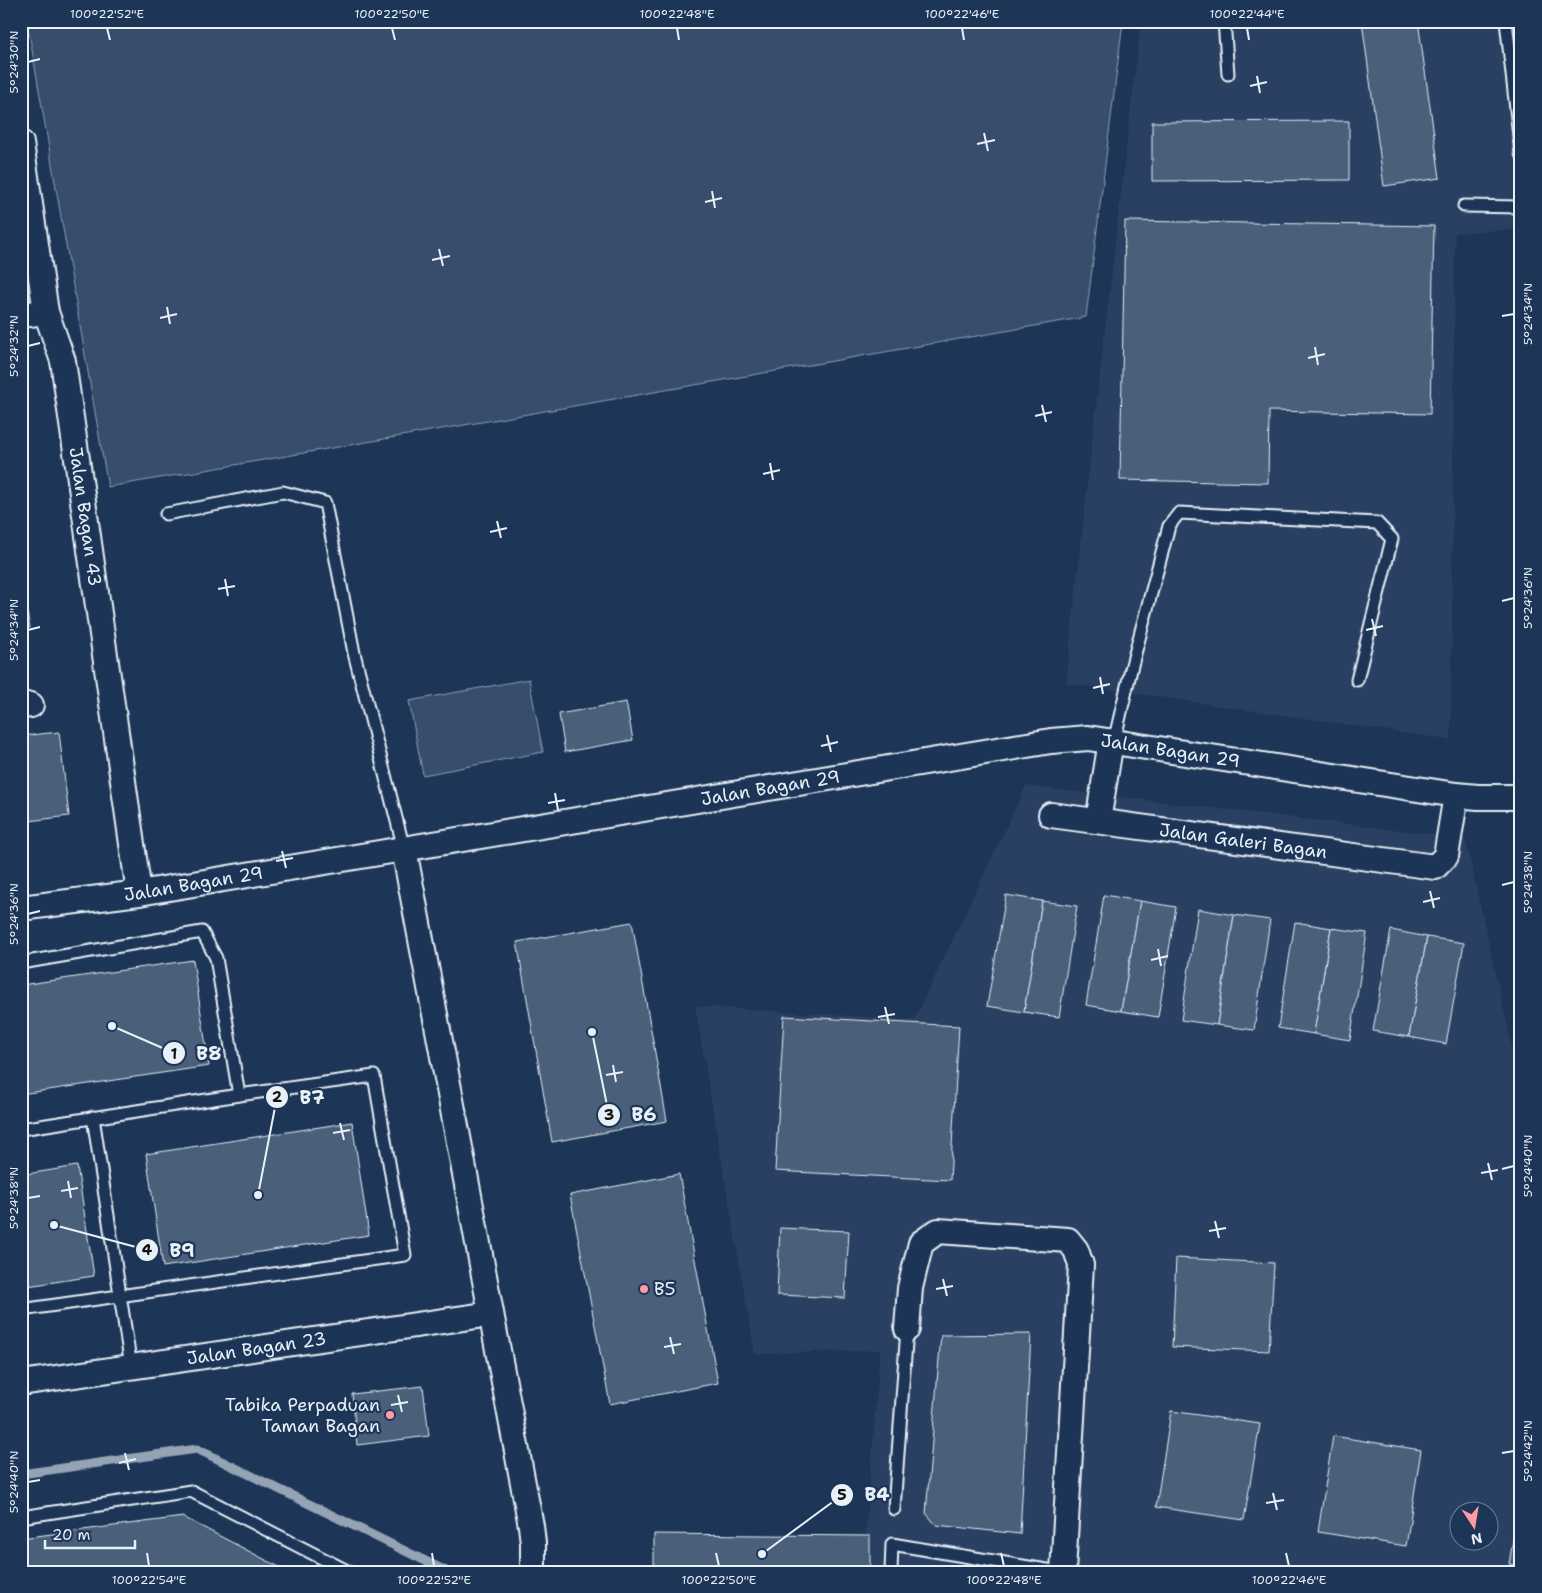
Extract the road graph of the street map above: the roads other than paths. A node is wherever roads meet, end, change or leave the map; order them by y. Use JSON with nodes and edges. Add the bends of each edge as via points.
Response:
{"nodes":[{"id":1,"x":1224,"y":21,"type":"edge"},
{"id":2,"x":1506,"y":21,"type":"edge"},
{"id":3,"x":1228,"y":74,"type":"dead end"},
{"id":4,"x":21,"y":143,"type":"edge"},
{"id":5,"x":1521,"y":154,"type":"edge"},
{"id":6,"x":23,"y":171,"type":"edge"},
{"id":7,"x":1464,"y":206,"type":"dead end"},
{"id":8,"x":1521,"y":207,"type":"edge"},
{"id":9,"x":46,"y":312,"type":"junction"},
{"id":10,"x":21,"y":316,"type":"edge"},
{"id":11,"x":166,"y":514,"type":"dead end"},
{"id":12,"x":1357,"y":680,"type":"dead end"},
{"id":13,"x":1113,"y":742,"type":"junction"},
{"id":14,"x":1456,"y":795,"type":"junction"},
{"id":15,"x":1521,"y":797,"type":"edge"},
{"id":16,"x":1051,"y":815,"type":"dead end"},
{"id":17,"x":1098,"y":821,"type":"junction"},
{"id":18,"x":404,"y":849,"type":"junction"},
{"id":19,"x":138,"y":893,"type":"junction"},
{"id":20,"x":21,"y":908,"type":"edge"},
{"id":21,"x":21,"y":963,"type":"edge"},
{"id":22,"x":239,"y":1095,"type":"junction"},
{"id":23,"x":93,"y":1117,"type":"junction"},
{"id":24,"x":21,"y":1129,"type":"edge"},
{"id":25,"x":120,"y":1296,"type":"junction"},
{"id":26,"x":21,"y":1310,"type":"edge"},
{"id":27,"x":491,"y":1314,"type":"junction"},
{"id":28,"x":907,"y":1329,"type":"joint"},
{"id":29,"x":131,"y":1367,"type":"junction"},
{"id":30,"x":21,"y":1383,"type":"edge"},
{"id":31,"x":894,"y":1509,"type":"dead end"},
{"id":32,"x":21,"y":1517,"type":"edge"},
{"id":33,"x":349,"y":1572,"type":"edge"},
{"id":34,"x":533,"y":1572,"type":"edge"},
{"id":35,"x":891,"y":1572,"type":"edge"},
{"id":36,"x":1061,"y":1572,"type":"edge"}],
"edges":[{"from":1,"to":3,"type":"lane"},
{"from":2,"to":5,"type":"lane"},
{"from":4,"to":6,"type":"street","name":"Jalan Bagan 43"},
{"from":6,"to":9,"type":"street","name":"Jalan Bagan 43"},
{"from":7,"to":8,"type":"lane"},
{"from":9,"to":10,"type":"street"},
{"from":9,"to":19,"type":"street","name":"Jalan Bagan 43","via":[[63,361]]},
{"from":11,"to":18,"type":"lane","via":[[284,492],[325,503],[354,653]]},
{"from":12,"to":13,"type":"lane","via":[[1392,539],[1377,523],[1179,513],[1169,526]]},
{"from":13,"to":14,"type":"street","name":"Jalan Bagan 29"},
{"from":13,"to":17,"type":"street"},
{"from":13,"to":18,"type":"street","name":"Jalan Bagan 29","via":[[1088,738],[1051,741]]},
{"from":14,"to":15,"type":"street","name":"Jalan Bagan 29"},
{"from":14,"to":17,"type":"street","name":"Jalan Galeri Bagan","via":[[1446,856],[1435,867]]},
{"from":16,"to":17,"type":"street","name":"Jalan Galeri Bagan"},
{"from":18,"to":19,"type":"street","name":"Jalan Bagan 29"},
{"from":18,"to":27,"type":"street"},
{"from":19,"to":20,"type":"street","name":"Jalan Bagan 29"},
{"from":21,"to":22,"type":"lane","via":[[202,932],[216,958]]},
{"from":22,"to":23,"type":"lane"},
{"from":22,"to":25,"type":"lane","via":[[374,1076],[405,1255]]},
{"from":23,"to":24,"type":"lane"},
{"from":23,"to":25,"type":"lane"},
{"from":25,"to":26,"type":"lane"},
{"from":25,"to":29,"type":"lane"},
{"from":27,"to":29,"type":"street","name":"Jalan Bagan 23"},
{"from":27,"to":34,"type":"street","via":[[531,1526]]},
{"from":28,"to":31,"type":"lane"},
{"from":28,"to":36,"type":"street","via":[[910,1288],[921,1243],[938,1231],[1068,1240],[1076,1250],[1081,1264]]},
{"from":29,"to":30,"type":"street","name":"Jalan Bagan 23"},
{"from":32,"to":33,"type":"lane","via":[[191,1491]]},
{"from":35,"to":36,"type":"lane","via":[[892,1544]]}]}
